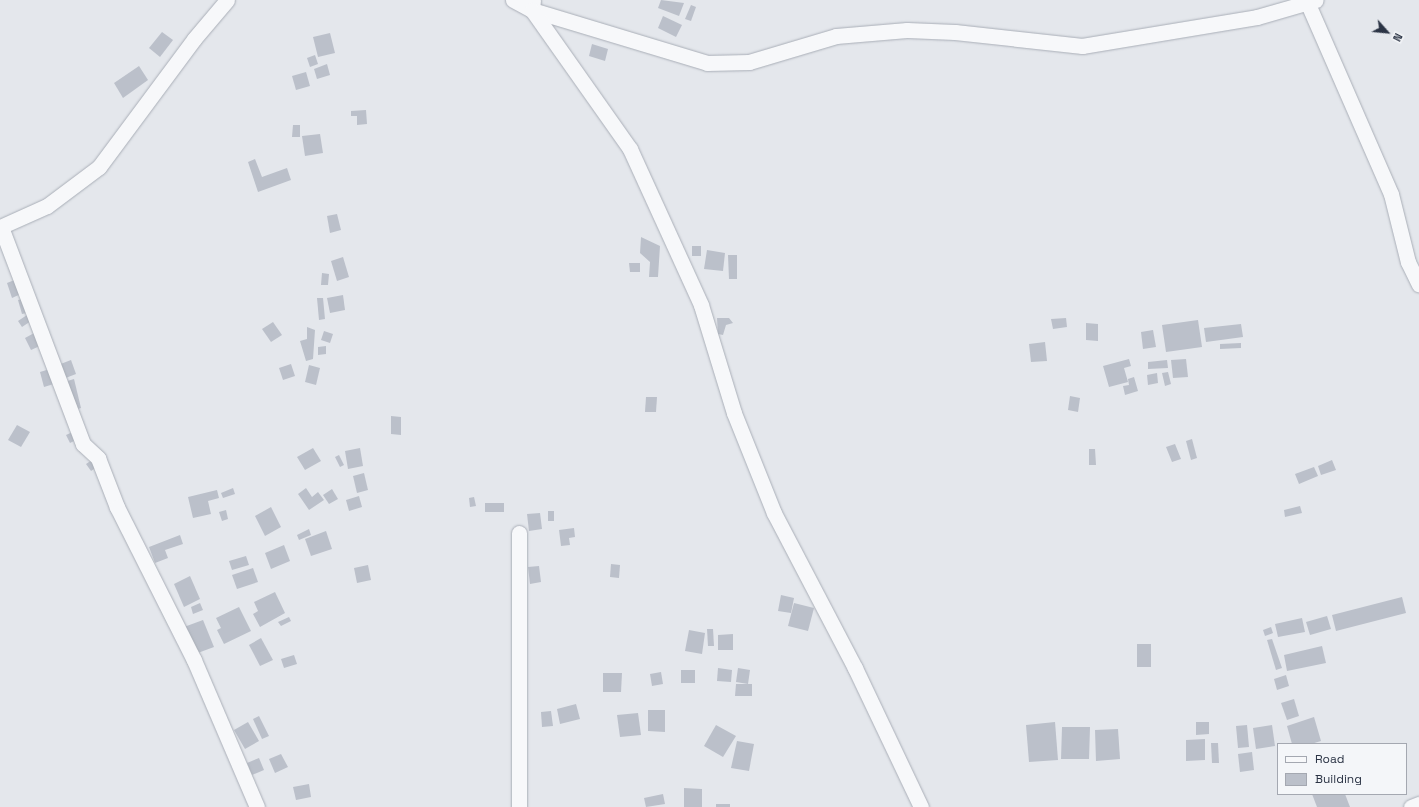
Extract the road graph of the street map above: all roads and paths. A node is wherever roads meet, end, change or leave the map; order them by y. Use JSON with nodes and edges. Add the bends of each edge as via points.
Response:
{"nodes":[{"id":1,"x":227,"y":0,"type":"edge"},
{"id":2,"x":513,"y":0,"type":"edge"},
{"id":3,"x":1312,"y":2,"type":"edge"},
{"id":4,"x":532,"y":5,"type":"edge"},
{"id":5,"x":0,"y":227,"type":"edge"},
{"id":6,"x":1419,"y":285,"type":"edge"},
{"id":7,"x":519,"y":533,"type":"dead end"},
{"id":8,"x":1419,"y":804,"type":"edge"},
{"id":9,"x":257,"y":807,"type":"edge"},
{"id":10,"x":519,"y":807,"type":"edge"},
{"id":11,"x":921,"y":807,"type":"edge"},
{"id":12,"x":1411,"y":807,"type":"edge"}],
"edges":[{"from":1,"to":5,"type":"street","via":[[185,51],[99,167],[47,206]]},
{"from":2,"to":4,"type":"street"},
{"from":3,"to":4,"type":"street","via":[[1258,17],[1082,46],[955,32],[907,30],[836,36],[749,62],[707,63]]},
{"from":3,"to":6,"type":"street","via":[[1390,194],[1408,262]]},
{"from":4,"to":11,"type":"street","via":[[630,149],[701,305],[734,413],[774,513],[855,668]]},
{"from":5,"to":9,"type":"street","via":[[84,444],[98,458],[117,507],[194,660]]},
{"from":7,"to":10,"type":"street"},
{"from":8,"to":12,"type":"street"}]}
